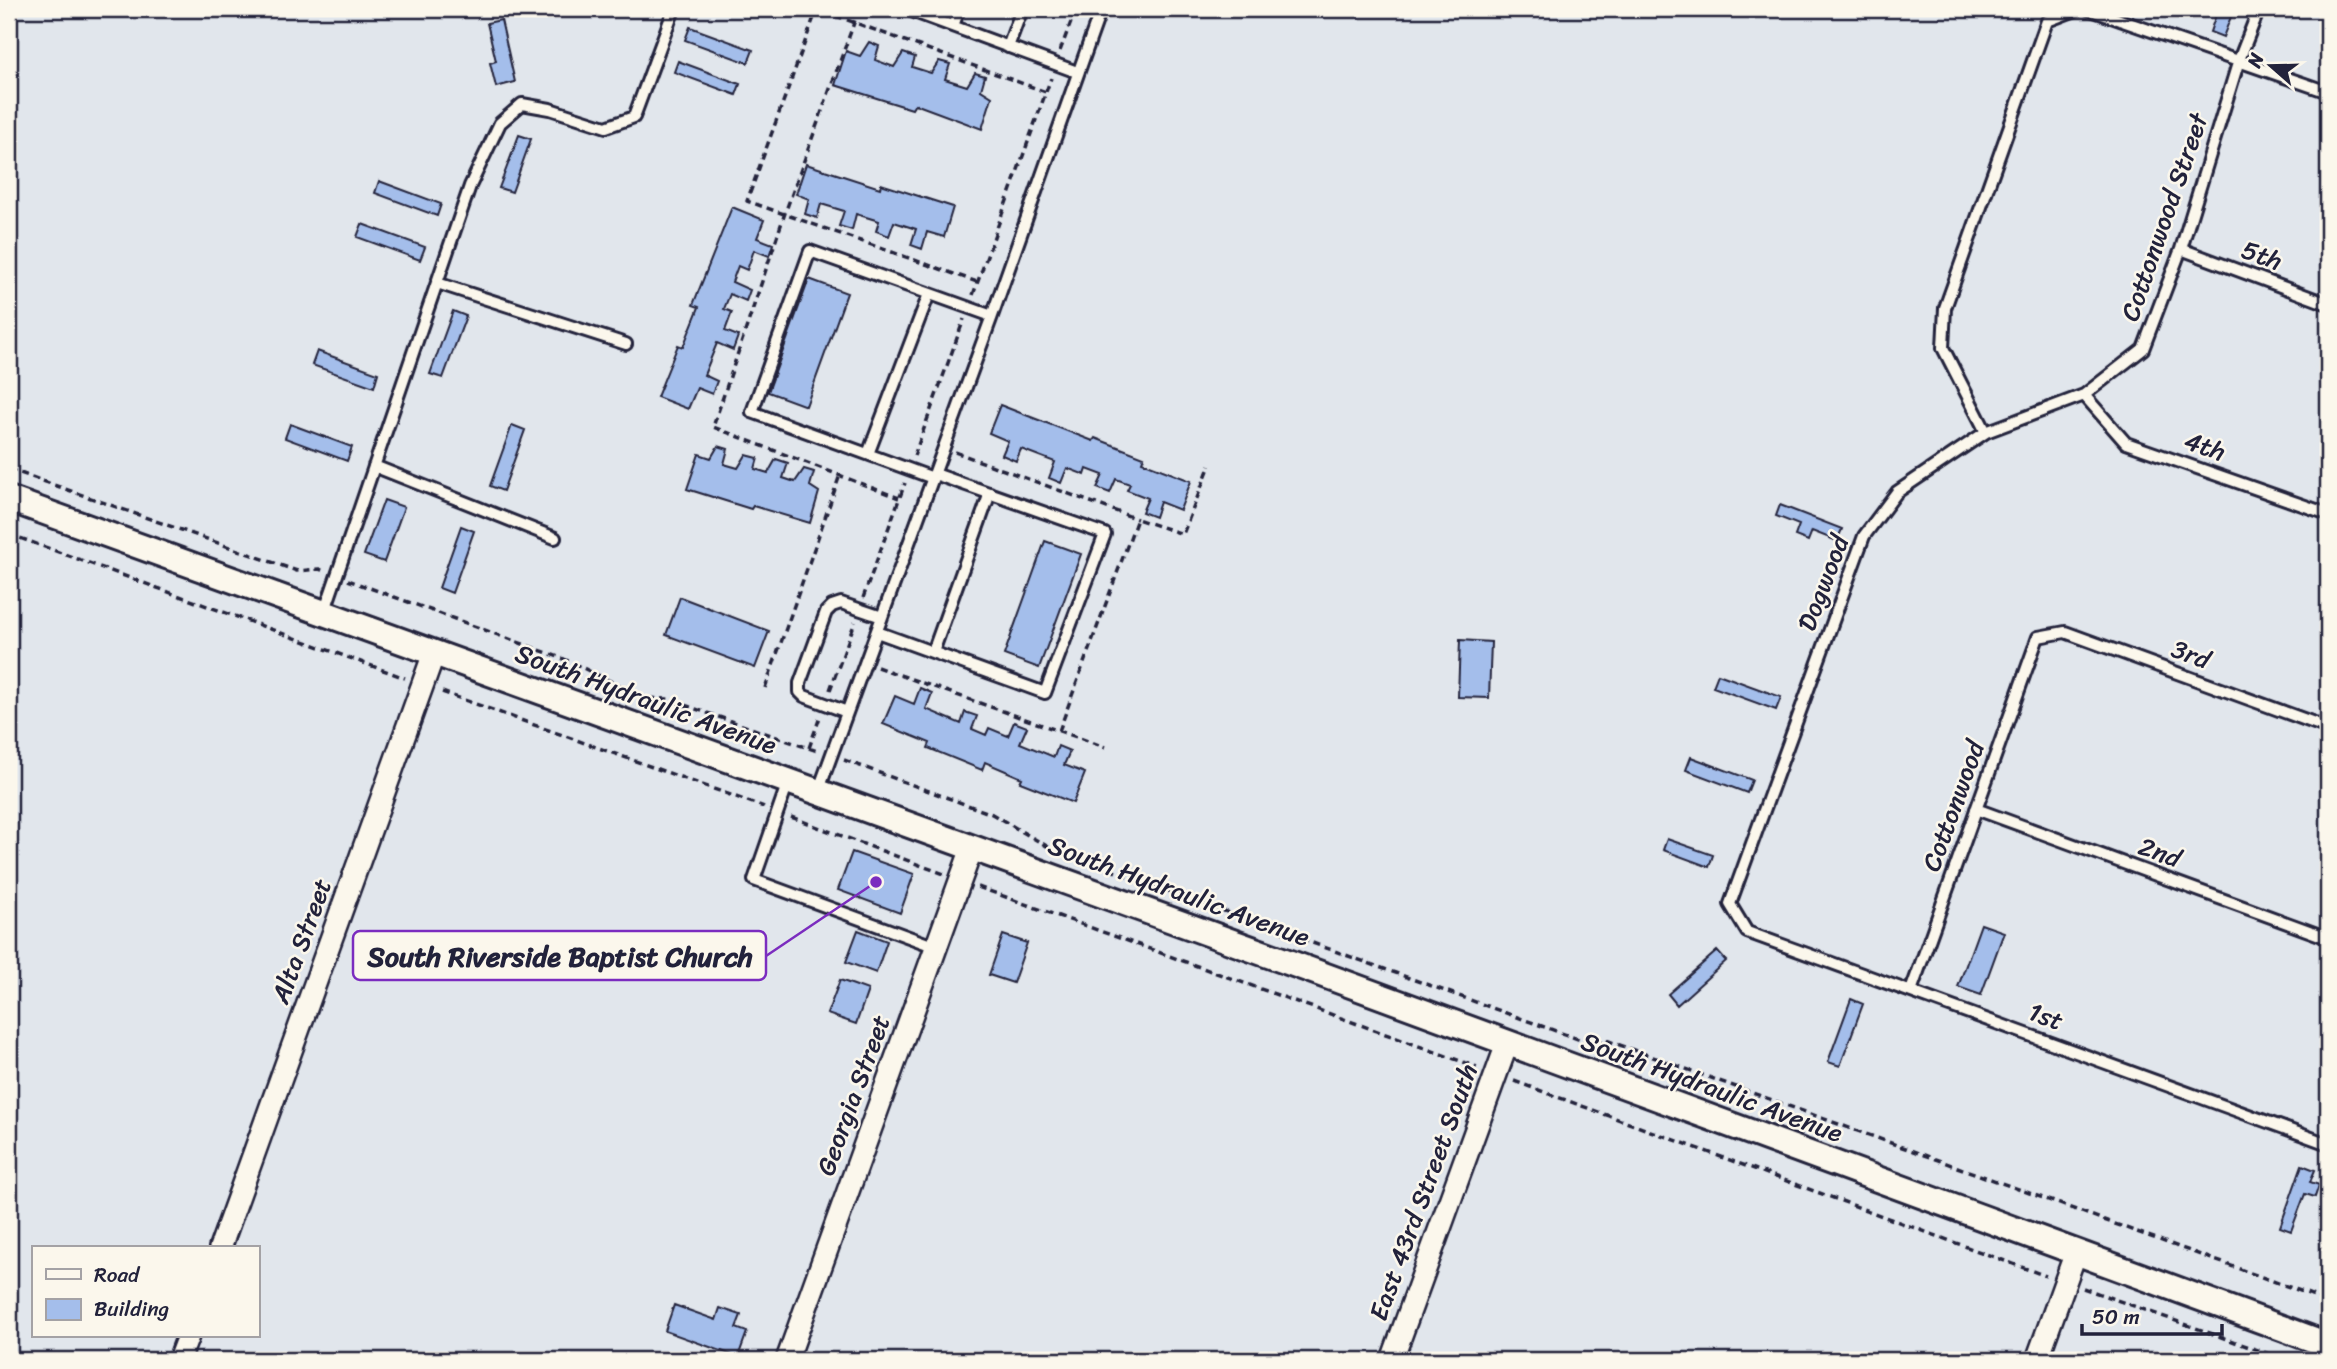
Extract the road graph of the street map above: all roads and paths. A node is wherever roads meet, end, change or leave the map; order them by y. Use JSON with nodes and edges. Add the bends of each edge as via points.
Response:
{"nodes":[{"id":1,"x":674,"y":9,"type":"edge"},
{"id":2,"x":906,"y":9,"type":"edge"},
{"id":3,"x":959,"y":9,"type":"edge"},
{"id":4,"x":1022,"y":9,"type":"edge"},
{"id":5,"x":1076,"y":9,"type":"edge"},
{"id":6,"x":1101,"y":9,"type":"edge"},
{"id":7,"x":2078,"y":9,"type":"edge"},
{"id":8,"x":2088,"y":9,"type":"edge"},
{"id":9,"x":2259,"y":9,"type":"edge"},
{"id":10,"x":953,"y":26,"type":"junction"},
{"id":11,"x":1009,"y":47,"type":"junction"},
{"id":12,"x":2239,"y":60,"type":"junction"},
{"id":13,"x":1056,"y":64,"type":"junction"},
{"id":14,"x":1077,"y":72,"type":"junction"},
{"id":15,"x":1046,"y":92,"type":"junction"},
{"id":16,"x":2328,"y":92,"type":"edge"},
{"id":17,"x":2181,"y":249,"type":"junction"},
{"id":18,"x":977,"y":282,"type":"junction"},
{"id":19,"x":437,"y":283,"type":"junction"},
{"id":20,"x":929,"y":294,"type":"junction"},
{"id":21,"x":2328,"y":304,"type":"edge"},
{"id":22,"x":968,"y":308,"type":"junction"},
{"id":23,"x":992,"y":316,"type":"junction"},
{"id":24,"x":626,"y":344,"type":"dead end"},
{"id":25,"x":2084,"y":395,"type":"junction"},
{"id":26,"x":1986,"y":432,"type":"junction"},
{"id":27,"x":954,"y":452,"type":"dead end"},
{"id":28,"x":868,"y":454,"type":"junction"},
{"id":29,"x":1210,"y":465,"type":"dead end"},
{"id":30,"x":374,"y":466,"type":"junction"},
{"id":31,"x":9,"y":469,"type":"edge"},
{"id":32,"x":910,"y":469,"type":"junction"},
{"id":33,"x":840,"y":475,"type":"dead end"},
{"id":34,"x":934,"y":476,"type":"junction"},
{"id":35,"x":990,"y":493,"type":"junction"},
{"id":36,"x":9,"y":499,"type":"edge"},
{"id":37,"x":2328,"y":514,"type":"edge"},
{"id":38,"x":1137,"y":519,"type":"junction"},
{"id":39,"x":9,"y":534,"type":"edge"},
{"id":40,"x":555,"y":538,"type":"dead end"},
{"id":41,"x":337,"y":576,"type":"junction"},
{"id":42,"x":859,"y":609,"type":"junction"},
{"id":43,"x":324,"y":613,"type":"junction"},
{"id":44,"x":882,"y":617,"type":"junction"},
{"id":45,"x":877,"y":632,"type":"junction"},
{"id":46,"x":2038,"y":637,"type":"joint"},
{"id":47,"x":933,"y":652,"type":"junction"},
{"id":48,"x":434,"y":653,"type":"junction"},
{"id":49,"x":875,"y":666,"type":"dead end"},
{"id":50,"x":422,"y":684,"type":"junction"},
{"id":51,"x":765,"y":688,"type":"dead end"},
{"id":52,"x":825,"y":704,"type":"junction"},
{"id":53,"x":847,"y":712,"type":"junction"},
{"id":54,"x":2328,"y":728,"type":"edge"},
{"id":55,"x":1059,"y":731,"type":"junction"},
{"id":56,"x":1105,"y":747,"type":"dead end"},
{"id":57,"x":809,"y":748,"type":"junction"},
{"id":58,"x":831,"y":755,"type":"junction"},
{"id":59,"x":788,"y":782,"type":"junction"},
{"id":60,"x":818,"y":792,"type":"junction"},
{"id":61,"x":1976,"y":809,"type":"junction"},
{"id":62,"x":778,"y":812,"type":"junction"},
{"id":63,"x":972,"y":848,"type":"junction"},
{"id":64,"x":960,"y":880,"type":"junction"},
{"id":65,"x":1747,"y":932,"type":"joint"},
{"id":66,"x":2328,"y":939,"type":"edge"},
{"id":67,"x":936,"y":947,"type":"junction"},
{"id":68,"x":1911,"y":991,"type":"junction"},
{"id":69,"x":1507,"y":1044,"type":"junction"},
{"id":70,"x":1496,"y":1074,"type":"junction"},
{"id":71,"x":2328,"y":1144,"type":"edge"},
{"id":72,"x":221,"y":1246,"type":"edge"},
{"id":73,"x":2076,"y":1252,"type":"junction"},
{"id":74,"x":2065,"y":1282,"type":"junction"},
{"id":75,"x":2328,"y":1301,"type":"edge"},
{"id":76,"x":187,"y":1338,"type":"edge"},
{"id":77,"x":2328,"y":1345,"type":"edge"},
{"id":78,"x":178,"y":1360,"type":"edge"},
{"id":79,"x":786,"y":1360,"type":"edge"},
{"id":80,"x":1392,"y":1360,"type":"edge"},
{"id":81,"x":2037,"y":1360,"type":"edge"},
{"id":82,"x":2286,"y":1360,"type":"edge"}],
"edges":[{"from":1,"to":19,"type":"lane","via":[[634,117],[606,127],[522,104],[500,123],[470,186]]},
{"from":2,"to":10,"type":"lane"},
{"from":3,"to":10,"type":"lane"},
{"from":4,"to":11,"type":"lane"},
{"from":5,"to":13,"type":"path"},
{"from":6,"to":14,"type":"lane"},
{"from":7,"to":26,"type":"lane","via":[[2047,21],[1945,308],[1943,348]]},
{"from":8,"to":12,"type":"lane"},
{"from":9,"to":12,"type":"lane","name":"Cottonwood Street"},
{"from":10,"to":11,"type":"lane"},
{"from":11,"to":13,"type":"lane"},
{"from":12,"to":16,"type":"lane"},
{"from":12,"to":17,"type":"lane","name":"Cottonwood Street"},
{"from":13,"to":14,"type":"lane"},
{"from":13,"to":15,"type":"path"},
{"from":14,"to":23,"type":"lane"},
{"from":15,"to":18,"type":"path"},
{"from":15,"to":18,"type":"path","via":[[817,9],[747,201]]},
{"from":17,"to":21,"type":"lane","name":"5th"},
{"from":17,"to":25,"type":"lane","name":"Cottonwood Street","via":[[2144,349]]},
{"from":18,"to":22,"type":"path"},
{"from":19,"to":24,"type":"lane"},
{"from":19,"to":30,"type":"lane"},
{"from":20,"to":22,"type":"lane"},
{"from":20,"to":28,"type":"lane"},
{"from":20,"to":28,"type":"lane","via":[[810,251],[752,412]]},
{"from":22,"to":23,"type":"lane"},
{"from":22,"to":32,"type":"path"},
{"from":23,"to":34,"type":"lane"},
{"from":25,"to":26,"type":"lane","name":"Cottonwood Street"},
{"from":25,"to":37,"type":"lane","name":"4th","via":[[2126,443]]},
{"from":26,"to":65,"type":"lane","name":"Dogwood","via":[[1896,492],[1864,536],[1730,904]]},
{"from":27,"to":38,"type":"path"},
{"from":28,"to":32,"type":"lane"},
{"from":29,"to":38,"type":"path","via":[[1183,534]]},
{"from":30,"to":40,"type":"lane"},
{"from":30,"to":41,"type":"lane"},
{"from":31,"to":41,"type":"path","via":[[298,571],[319,569]]},
{"from":32,"to":34,"type":"lane"},
{"from":32,"to":42,"type":"path"},
{"from":33,"to":51,"type":"path"},
{"from":34,"to":35,"type":"lane"},
{"from":34,"to":44,"type":"lane"},
{"from":35,"to":47,"type":"lane"},
{"from":35,"to":47,"type":"lane","via":[[1105,534],[1045,693]]},
{"from":36,"to":43,"type":"street","name":"South Hydraulic Avenue"},
{"from":38,"to":55,"type":"path"},
{"from":39,"to":50,"type":"path"},
{"from":41,"to":43,"type":"lane"},
{"from":41,"to":57,"type":"path","via":[[564,659],[646,698],[667,699]]},
{"from":42,"to":44,"type":"lane"},
{"from":42,"to":52,"type":"path"},
{"from":42,"to":52,"type":"lane","via":[[841,603],[832,606],[804,672],[800,692]]},
{"from":43,"to":48,"type":"street","name":"South Hydraulic Avenue"},
{"from":44,"to":45,"type":"lane"},
{"from":45,"to":47,"type":"lane"},
{"from":45,"to":53,"type":"lane"},
{"from":46,"to":54,"type":"lane","name":"3rd","via":[[2065,632]]},
{"from":46,"to":61,"type":"lane","name":"Cottonwood"},
{"from":48,"to":50,"type":"street","name":"Alta Street"},
{"from":48,"to":59,"type":"street","name":"South Hydraulic Avenue"},
{"from":49,"to":55,"type":"path"},
{"from":50,"to":62,"type":"path"},
{"from":50,"to":72,"type":"street","name":"Alta Street"},
{"from":52,"to":53,"type":"lane"},
{"from":52,"to":57,"type":"path"},
{"from":53,"to":58,"type":"lane"},
{"from":55,"to":56,"type":"path"},
{"from":57,"to":58,"type":"path"},
{"from":58,"to":60,"type":"lane"},
{"from":58,"to":75,"type":"path","via":[[992,814],[1049,848],[1589,1042],[1619,1044]]},
{"from":59,"to":60,"type":"street","name":"South Hydraulic Avenue"},
{"from":59,"to":62,"type":"lane"},
{"from":60,"to":63,"type":"street","name":"South Hydraulic Avenue"},
{"from":61,"to":66,"type":"lane","name":"2nd"},
{"from":61,"to":68,"type":"lane","name":"Cottonwood"},
{"from":62,"to":64,"type":"path"},
{"from":62,"to":67,"type":"lane","via":[[754,880]]},
{"from":63,"to":64,"type":"street","name":"Georgia Street"},
{"from":63,"to":69,"type":"street","name":"South Hydraulic Avenue"},
{"from":64,"to":67,"type":"street","name":"Georgia Street"},
{"from":64,"to":70,"type":"path"},
{"from":65,"to":68,"type":"lane","name":"1st"},
{"from":67,"to":79,"type":"street","name":"Georgia Street"},
{"from":68,"to":71,"type":"lane","name":"1st"},
{"from":69,"to":70,"type":"street","name":"East 43rd Street South"},
{"from":69,"to":73,"type":"street","name":"South Hydraulic Avenue"},
{"from":70,"to":74,"type":"path"},
{"from":70,"to":80,"type":"street","name":"East 43rd Street South"},
{"from":73,"to":74,"type":"street"},
{"from":73,"to":77,"type":"street","name":"South Hydraulic Avenue"},
{"from":74,"to":81,"type":"street"},
{"from":74,"to":82,"type":"path"},
{"from":76,"to":78,"type":"street"}]}
